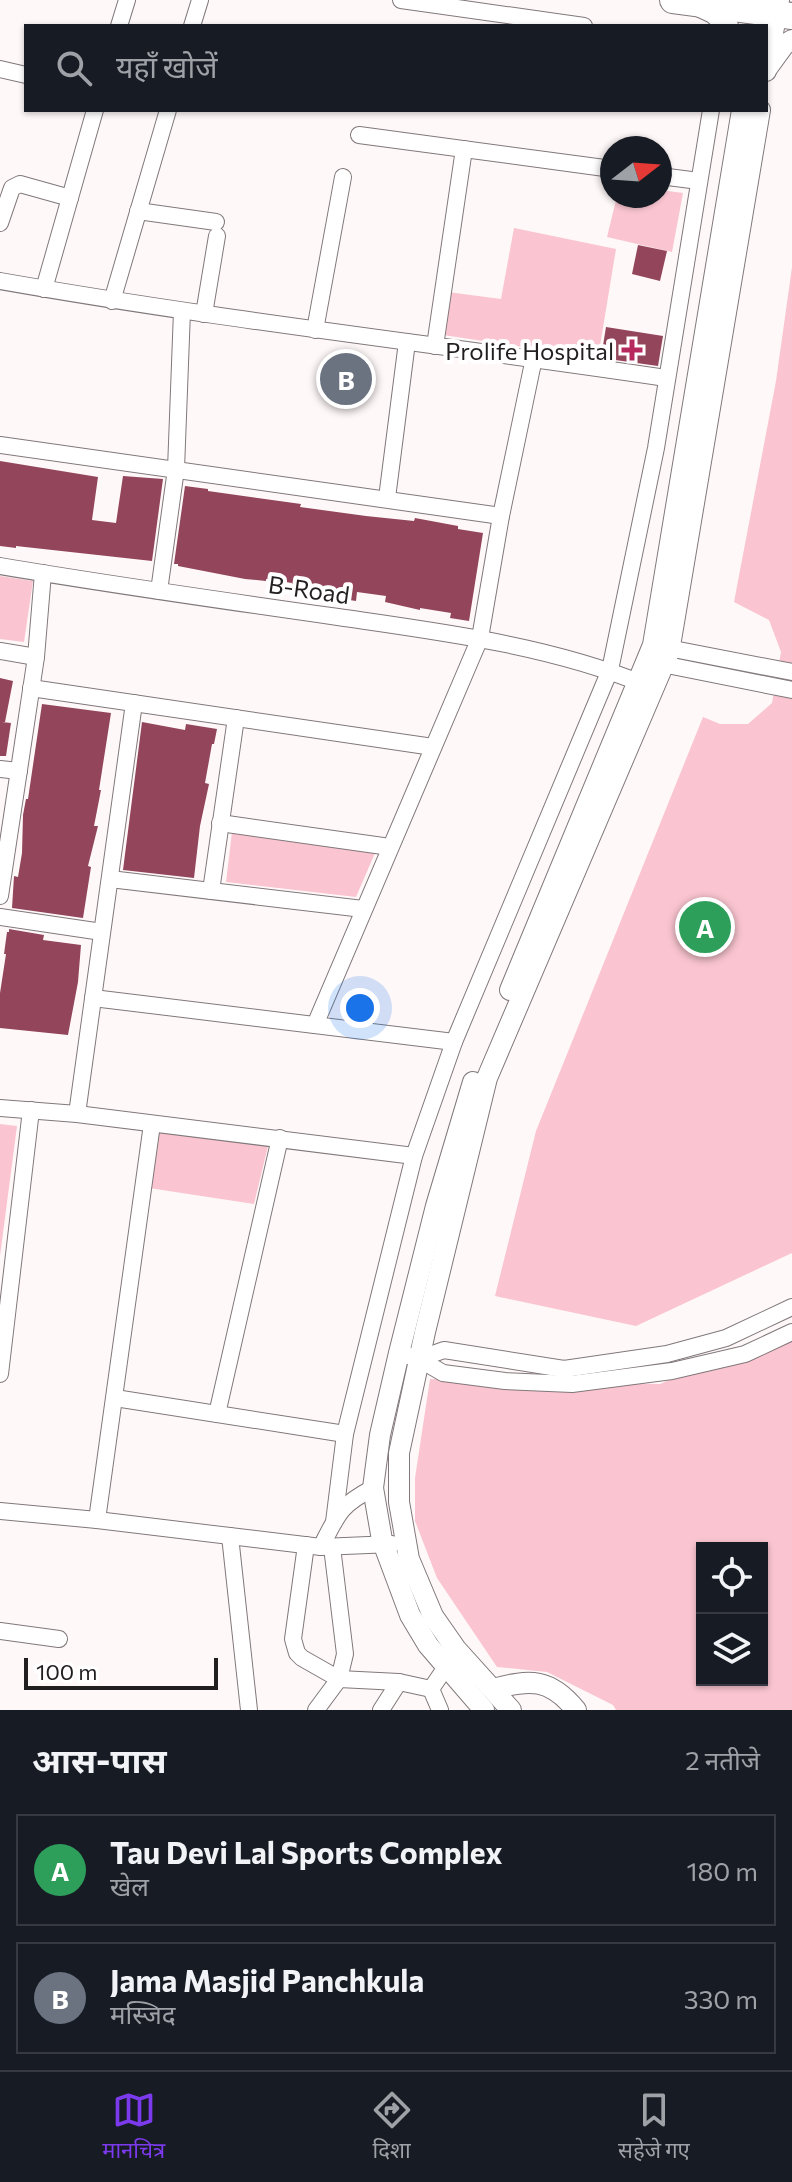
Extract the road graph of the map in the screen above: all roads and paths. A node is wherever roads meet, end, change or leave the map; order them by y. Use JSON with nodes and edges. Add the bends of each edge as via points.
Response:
{"nodes":[{"id":1,"x":127,"y":0,"type":"edge"},
{"id":2,"x":200,"y":0,"type":"edge"},
{"id":3,"x":401,"y":0,"type":"edge"},
{"id":4,"x":673,"y":0,"type":"edge"},
{"id":5,"x":680,"y":1,"type":"edge"},
{"id":6,"x":769,"y":11,"type":"edge"},
{"id":7,"x":120,"y":24,"type":"edge"},
{"id":8,"x":193,"y":24,"type":"edge"},
{"id":9,"x":570,"y":24,"type":"edge"},
{"id":10,"x":726,"y":24,"type":"edge"},
{"id":11,"x":792,"y":40,"type":"edge"},
{"id":12,"x":768,"y":67,"type":"edge"},
{"id":13,"x":0,"y":69,"type":"edge"},
{"id":14,"x":24,"y":75,"type":"edge"},
{"id":15,"x":94,"y":112,"type":"edge"},
{"id":16,"x":167,"y":112,"type":"edge"},
{"id":17,"x":711,"y":112,"type":"edge"},
{"id":18,"x":742,"y":112,"type":"edge"},
{"id":19,"x":760,"y":112,"type":"edge"},
{"id":20,"x":359,"y":135,"type":"dead end"},
{"id":21,"x":464,"y":149,"type":"junction"},
{"id":22,"x":600,"y":167,"type":"edge"},
{"id":23,"x":343,"y":177,"type":"dead end"},
{"id":24,"x":672,"y":178,"type":"edge"},
{"id":25,"x":699,"y":181,"type":"junction"},
{"id":26,"x":70,"y":198,"type":"junction"},
{"id":27,"x":138,"y":211,"type":"junction"},
{"id":28,"x":0,"y":223,"type":"edge"},
{"id":29,"x":0,"y":281,"type":"edge"},
{"id":30,"x":44,"y":289,"type":"junction"},
{"id":31,"x":112,"y":301,"type":"junction"},
{"id":32,"x":182,"y":311,"type":"junction"},
{"id":33,"x":204,"y":314,"type":"junction"},
{"id":34,"x":315,"y":330,"type":"junction"},
{"id":35,"x":407,"y":342,"type":"junction"},
{"id":36,"x":435,"y":346,"type":"junction"},
{"id":37,"x":534,"y":358,"type":"junction"},
{"id":38,"x":666,"y":378,"type":"junction"},
{"id":39,"x":0,"y":445,"type":"edge"},
{"id":40,"x":176,"y":469,"type":"junction"},
{"id":41,"x":387,"y":498,"type":"junction"},
{"id":42,"x":501,"y":516,"type":"junction"},
{"id":43,"x":0,"y":566,"type":"edge"},
{"id":44,"x":43,"y":573,"type":"junction"},
{"id":45,"x":159,"y":591,"type":"junction"},
{"id":46,"x":480,"y":638,"type":"junction"},
{"id":47,"x":0,"y":651,"type":"edge"},
{"id":48,"x":658,"y":655,"type":"junction"},
{"id":49,"x":36,"y":657,"type":"junction"},
{"id":50,"x":610,"y":670,"type":"junction"},
{"id":51,"x":792,"y":672,"type":"edge"},
{"id":52,"x":646,"y":685,"type":"junction"},
{"id":53,"x":31,"y":688,"type":"junction"},
{"id":54,"x":792,"y":690,"type":"edge"},
{"id":55,"x":134,"y":703,"type":"junction"},
{"id":56,"x":236,"y":718,"type":"junction"},
{"id":57,"x":433,"y":747,"type":"junction"},
{"id":58,"x":0,"y":769,"type":"edge"},
{"id":59,"x":19,"y":771,"type":"junction"},
{"id":60,"x":220,"y":823,"type":"junction"},
{"id":61,"x":390,"y":847,"type":"junction"},
{"id":62,"x":1,"y":877,"type":"edge"},
{"id":63,"x":110,"y":879,"type":"junction"},
{"id":64,"x":211,"y":891,"type":"junction"},
{"id":65,"x":0,"y":896,"type":"edge"},
{"id":66,"x":363,"y":909,"type":"junction"},
{"id":67,"x":0,"y":917,"type":"edge"},
{"id":68,"x":102,"y":932,"type":"junction"},
{"id":69,"x":93,"y":998,"type":"junction"},
{"id":70,"x":315,"y":1025,"type":"junction"},
{"id":71,"x":454,"y":1042,"type":"junction"},
{"id":72,"x":0,"y":1108,"type":"edge"},
{"id":73,"x":31,"y":1110,"type":"junction"},
{"id":74,"x":77,"y":1114,"type":"junction"},
{"id":75,"x":152,"y":1124,"type":"junction"},
{"id":76,"x":280,"y":1138,"type":"junction"},
{"id":77,"x":414,"y":1156,"type":"junction"},
{"id":78,"x":792,"y":1307,"type":"edge"},
{"id":79,"x":792,"y":1332,"type":"edge"},
{"id":80,"x":2,"y":1342,"type":"edge"},
{"id":81,"x":409,"y":1356,"type":"junction"},
{"id":82,"x":0,"y":1374,"type":"edge"},
{"id":83,"x":115,"y":1398,"type":"junction"},
{"id":84,"x":217,"y":1414,"type":"junction"},
{"id":85,"x":345,"y":1434,"type":"junction"},
{"id":86,"x":373,"y":1488,"type":"junction"},
{"id":87,"x":0,"y":1511,"type":"edge"},
{"id":88,"x":97,"y":1520,"type":"junction"},
{"id":89,"x":334,"y":1522,"type":"junction"},
{"id":90,"x":230,"y":1536,"type":"junction"},
{"id":91,"x":406,"y":1542,"type":"junction"},
{"id":92,"x":384,"y":1545,"type":"junction"},
{"id":93,"x":320,"y":1546,"type":"junction"},
{"id":94,"x":0,"y":1631,"type":"edge"},
{"id":95,"x":59,"y":1639,"type":"dead end"},
{"id":96,"x":446,"y":1667,"type":"junction"},
{"id":97,"x":339,"y":1679,"type":"junction"},
{"id":98,"x":399,"y":1682,"type":"junction"},
{"id":99,"x":431,"y":1689,"type":"junction"},
{"id":100,"x":493,"y":1689,"type":"junction"},
{"id":101,"x":249,"y":1710,"type":"edge"},
{"id":102,"x":316,"y":1710,"type":"edge"},
{"id":103,"x":381,"y":1710,"type":"edge"},
{"id":104,"x":440,"y":1710,"type":"edge"},
{"id":105,"x":484,"y":1710,"type":"edge"},
{"id":106,"x":511,"y":1710,"type":"edge"},
{"id":107,"x":576,"y":1710,"type":"edge"}],
"edges":[{"from":1,"to":7,"type":"street"},
{"from":2,"to":8,"type":"street"},
{"from":3,"to":9,"type":"street"},
{"from":4,"to":5,"type":"highway"},
{"from":5,"to":6,"type":"highway"},
{"from":5,"to":10,"type":"street","via":[[713,13]]},
{"from":11,"to":12,"type":"street"},
{"from":13,"to":14,"type":"street"},
{"from":15,"to":26,"type":"street"},
{"from":16,"to":27,"type":"street"},
{"from":17,"to":25,"type":"street"},
{"from":18,"to":48,"type":"street"},
{"from":19,"to":48,"type":"street"},
{"from":20,"to":21,"type":"street"},
{"from":21,"to":22,"type":"street"},
{"from":21,"to":36,"type":"street"},
{"from":23,"to":34,"type":"street"},
{"from":24,"to":25,"type":"street"},
{"from":25,"to":38,"type":"street"},
{"from":26,"to":28,"type":"street","via":[[20,184],[12,188]]},
{"from":26,"to":30,"type":"street"},
{"from":27,"to":31,"type":"street"},
{"from":27,"to":33,"type":"street","via":[[217,229]]},
{"from":29,"to":30,"type":"street"},
{"from":30,"to":31,"type":"street"},
{"from":31,"to":32,"type":"street"},
{"from":32,"to":33,"type":"street"},
{"from":32,"to":40,"type":"street"},
{"from":33,"to":34,"type":"street"},
{"from":34,"to":35,"type":"street"},
{"from":35,"to":36,"type":"street"},
{"from":35,"to":41,"type":"street"},
{"from":36,"to":37,"type":"street"},
{"from":37,"to":38,"type":"street"},
{"from":37,"to":42,"type":"street"},
{"from":38,"to":50,"type":"street"},
{"from":39,"to":40,"type":"street"},
{"from":40,"to":41,"type":"street"},
{"from":40,"to":45,"type":"street"},
{"from":41,"to":42,"type":"street"},
{"from":42,"to":46,"type":"street"},
{"from":43,"to":44,"type":"street","name":"B-Road"},
{"from":44,"to":45,"type":"street","name":"B-Road"},
{"from":44,"to":49,"type":"street"},
{"from":45,"to":46,"type":"street","name":"B-Road"},
{"from":46,"to":50,"type":"street","name":"B-Road"},
{"from":46,"to":57,"type":"street"},
{"from":47,"to":49,"type":"street"},
{"from":48,"to":51,"type":"street"},
{"from":48,"to":52,"type":"street"},
{"from":48,"to":54,"type":"street"},
{"from":49,"to":53,"type":"street"},
{"from":50,"to":52,"type":"street","name":"B-Road"},
{"from":50,"to":71,"type":"street"},
{"from":52,"to":81,"type":"street","via":[[487,1078]]},
{"from":53,"to":55,"type":"street"},
{"from":53,"to":59,"type":"street"},
{"from":55,"to":56,"type":"street"},
{"from":55,"to":63,"type":"street"},
{"from":56,"to":57,"type":"street"},
{"from":56,"to":60,"type":"street"},
{"from":57,"to":61,"type":"street"},
{"from":58,"to":59,"type":"street"},
{"from":59,"to":62,"type":"street"},
{"from":60,"to":61,"type":"street"},
{"from":60,"to":64,"type":"street"},
{"from":61,"to":66,"type":"street"},
{"from":62,"to":65,"type":"street"},
{"from":63,"to":64,"type":"street"},
{"from":63,"to":68,"type":"street"},
{"from":64,"to":66,"type":"street"},
{"from":66,"to":70,"type":"street"},
{"from":67,"to":68,"type":"street"},
{"from":68,"to":69,"type":"street"},
{"from":69,"to":70,"type":"street"},
{"from":69,"to":74,"type":"street"},
{"from":70,"to":71,"type":"street"},
{"from":71,"to":77,"type":"street"},
{"from":72,"to":73,"type":"street"},
{"from":73,"to":74,"type":"street"},
{"from":73,"to":80,"type":"street"},
{"from":74,"to":75,"type":"street"},
{"from":75,"to":76,"type":"street"},
{"from":75,"to":83,"type":"street"},
{"from":76,"to":77,"type":"street"},
{"from":76,"to":84,"type":"street"},
{"from":77,"to":85,"type":"street"},
{"from":78,"to":81,"type":"street","via":[[726,1338],[667,1354],[564,1369],[444,1350]]},
{"from":79,"to":81,"type":"street","via":[[745,1354],[672,1371],[572,1384],[443,1373]]},
{"from":80,"to":82,"type":"street"},
{"from":81,"to":86,"type":"street","via":[[380,1435]]},
{"from":81,"to":91,"type":"street","via":[[399,1453]]},
{"from":83,"to":84,"type":"street"},
{"from":83,"to":88,"type":"street"},
{"from":84,"to":85,"type":"street"},
{"from":85,"to":89,"type":"street"},
{"from":86,"to":89,"type":"street","via":[[347,1503]]},
{"from":86,"to":92,"type":"street"},
{"from":87,"to":88,"type":"street"},
{"from":88,"to":90,"type":"street"},
{"from":89,"to":93,"type":"street"},
{"from":90,"to":93,"type":"street"},
{"from":90,"to":101,"type":"street"},
{"from":91,"to":92,"type":"street"},
{"from":91,"to":100,"type":"street","via":[[433,1616]]},
{"from":92,"to":93,"type":"street"},
{"from":92,"to":96,"type":"street","via":[[410,1615]]},
{"from":93,"to":97,"type":"street","via":[[345,1645]]},
{"from":93,"to":97,"type":"street","via":[[293,1639],[302,1658]]},
{"from":94,"to":95,"type":"street"},
{"from":96,"to":99,"type":"street"},
{"from":96,"to":105,"type":"street"},
{"from":97,"to":98,"type":"street"},
{"from":97,"to":102,"type":"street"},
{"from":98,"to":99,"type":"street"},
{"from":98,"to":103,"type":"street"},
{"from":99,"to":104,"type":"street"},
{"from":100,"to":106,"type":"street"},
{"from":100,"to":107,"type":"street","via":[[522,1681],[544,1685],[565,1696]]}]}
